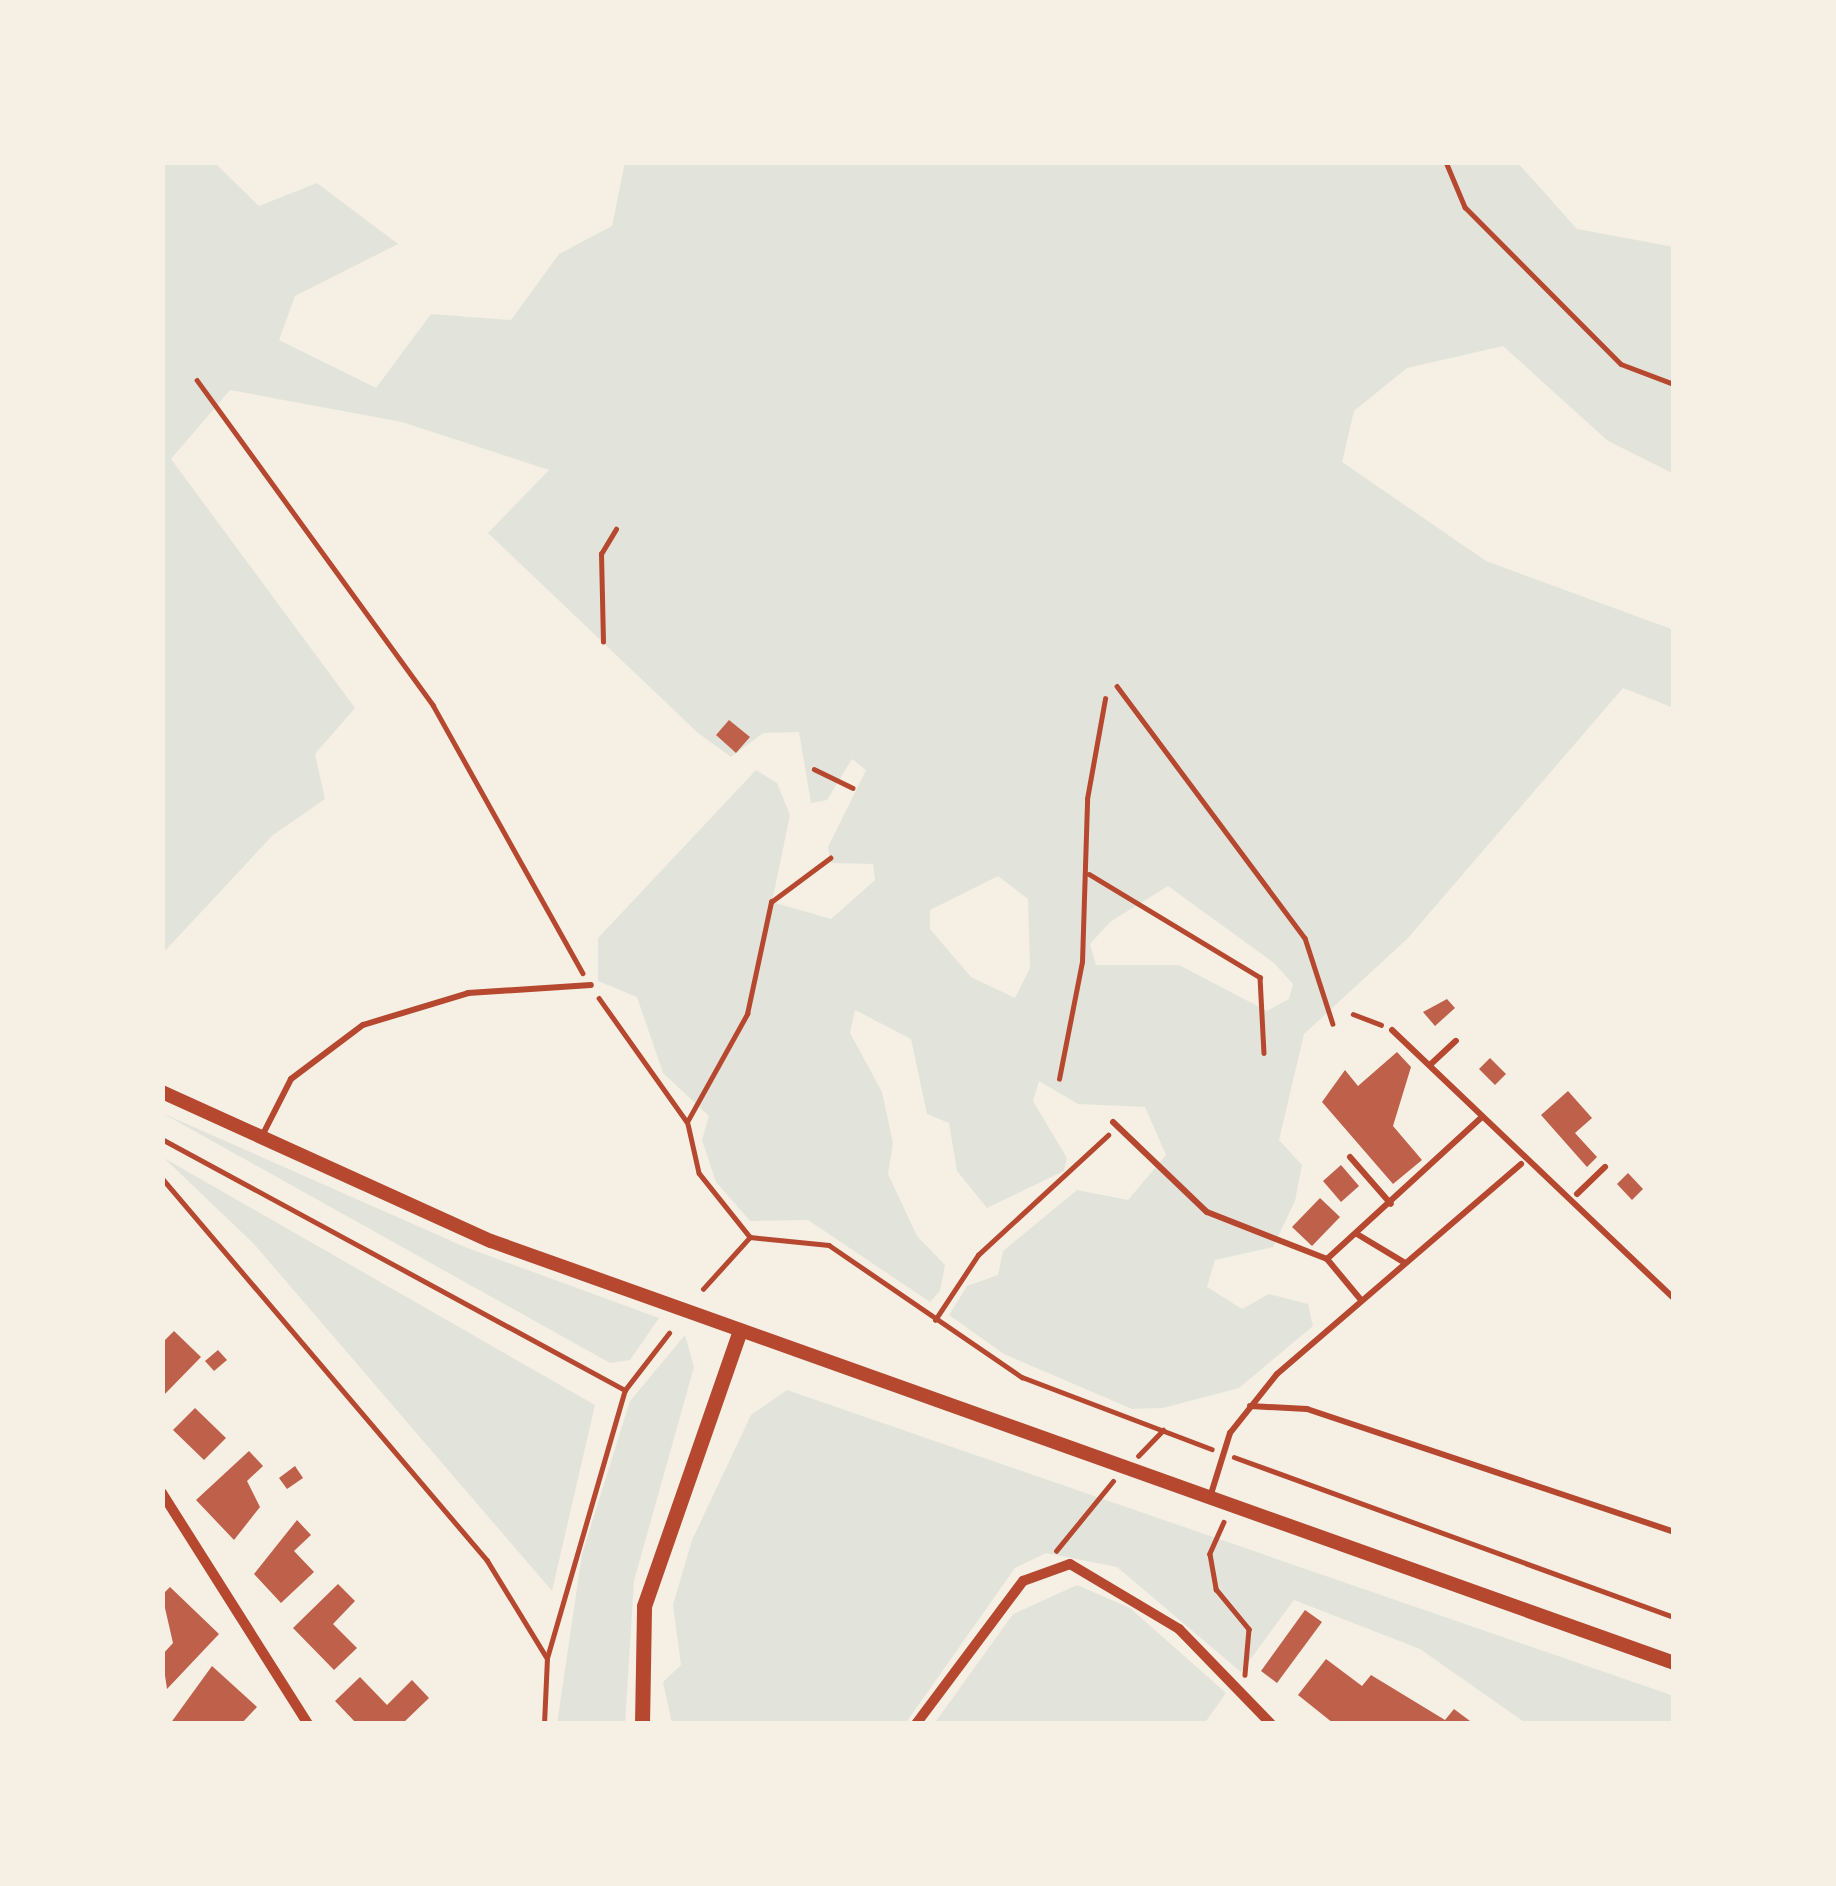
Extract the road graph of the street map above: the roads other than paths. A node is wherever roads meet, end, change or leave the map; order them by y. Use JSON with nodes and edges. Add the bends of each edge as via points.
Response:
{"nodes":[{"id":1,"x":591,"y":985,"type":"road end"},
{"id":2,"x":1392,"y":1030,"type":"road end"},
{"id":3,"x":1456,"y":1041,"type":"dead end"},
{"id":4,"x":1431,"y":1064,"type":"junction"},
{"id":5,"x":162,"y":1092,"type":"edge"},
{"id":6,"x":1481,"y":1118,"type":"junction"},
{"id":7,"x":1113,"y":1122,"type":"road end"},
{"id":8,"x":259,"y":1142,"type":"junction"},
{"id":9,"x":1350,"y":1157,"type":"dead end"},
{"id":10,"x":1521,"y":1164,"type":"junction"},
{"id":11,"x":1605,"y":1167,"type":"dead end"},
{"id":12,"x":1576,"y":1195,"type":"junction"},
{"id":13,"x":1391,"y":1204,"type":"junction"},
{"id":14,"x":1357,"y":1234,"type":"junction"},
{"id":15,"x":1327,"y":1259,"type":"junction"},
{"id":16,"x":1406,"y":1263,"type":"junction"},
{"id":17,"x":1674,"y":1299,"type":"edge"},
{"id":18,"x":1361,"y":1300,"type":"junction"},
{"id":19,"x":740,"y":1330,"type":"junction"},
{"id":20,"x":1250,"y":1406,"type":"junction"},
{"id":21,"x":162,"y":1493,"type":"edge"},
{"id":22,"x":1209,"y":1497,"type":"junction"},
{"id":23,"x":1674,"y":1532,"type":"edge"},
{"id":24,"x":1674,"y":1663,"type":"edge"},
{"id":25,"x":308,"y":1724,"type":"edge"},
{"id":26,"x":642,"y":1724,"type":"edge"},
{"id":27,"x":916,"y":1724,"type":"edge"},
{"id":28,"x":1271,"y":1724,"type":"edge"}],
"edges":[{"from":1,"to":8,"type":"lane","via":[[468,994],[364,1024],[291,1079]]},
{"from":2,"to":4,"type":"lane"},
{"from":3,"to":4,"type":"lane"},
{"from":4,"to":6,"type":"lane"},
{"from":5,"to":8,"type":"street"},
{"from":6,"to":10,"type":"lane"},
{"from":6,"to":13,"type":"lane"},
{"from":7,"to":15,"type":"lane","via":[[1207,1212]]},
{"from":8,"to":19,"type":"street"},
{"from":9,"to":13,"type":"lane"},
{"from":10,"to":12,"type":"lane"},
{"from":10,"to":16,"type":"lane"},
{"from":11,"to":12,"type":"lane"},
{"from":12,"to":17,"type":"lane"},
{"from":13,"to":14,"type":"lane"},
{"from":14,"to":15,"type":"lane"},
{"from":14,"to":16,"type":"lane"},
{"from":15,"to":18,"type":"lane"},
{"from":16,"to":18,"type":"lane"},
{"from":18,"to":20,"type":"lane"},
{"from":19,"to":22,"type":"street"},
{"from":19,"to":26,"type":"main road","via":[[644,1606]]},
{"from":20,"to":22,"type":"lane"},
{"from":20,"to":23,"type":"lane","via":[[1307,1409]]},
{"from":21,"to":25,"type":"street"},
{"from":22,"to":24,"type":"street"},
{"from":27,"to":28,"type":"street","via":[[1023,1581],[1047,1566],[1128,1592],[1244,1690]]}]}
